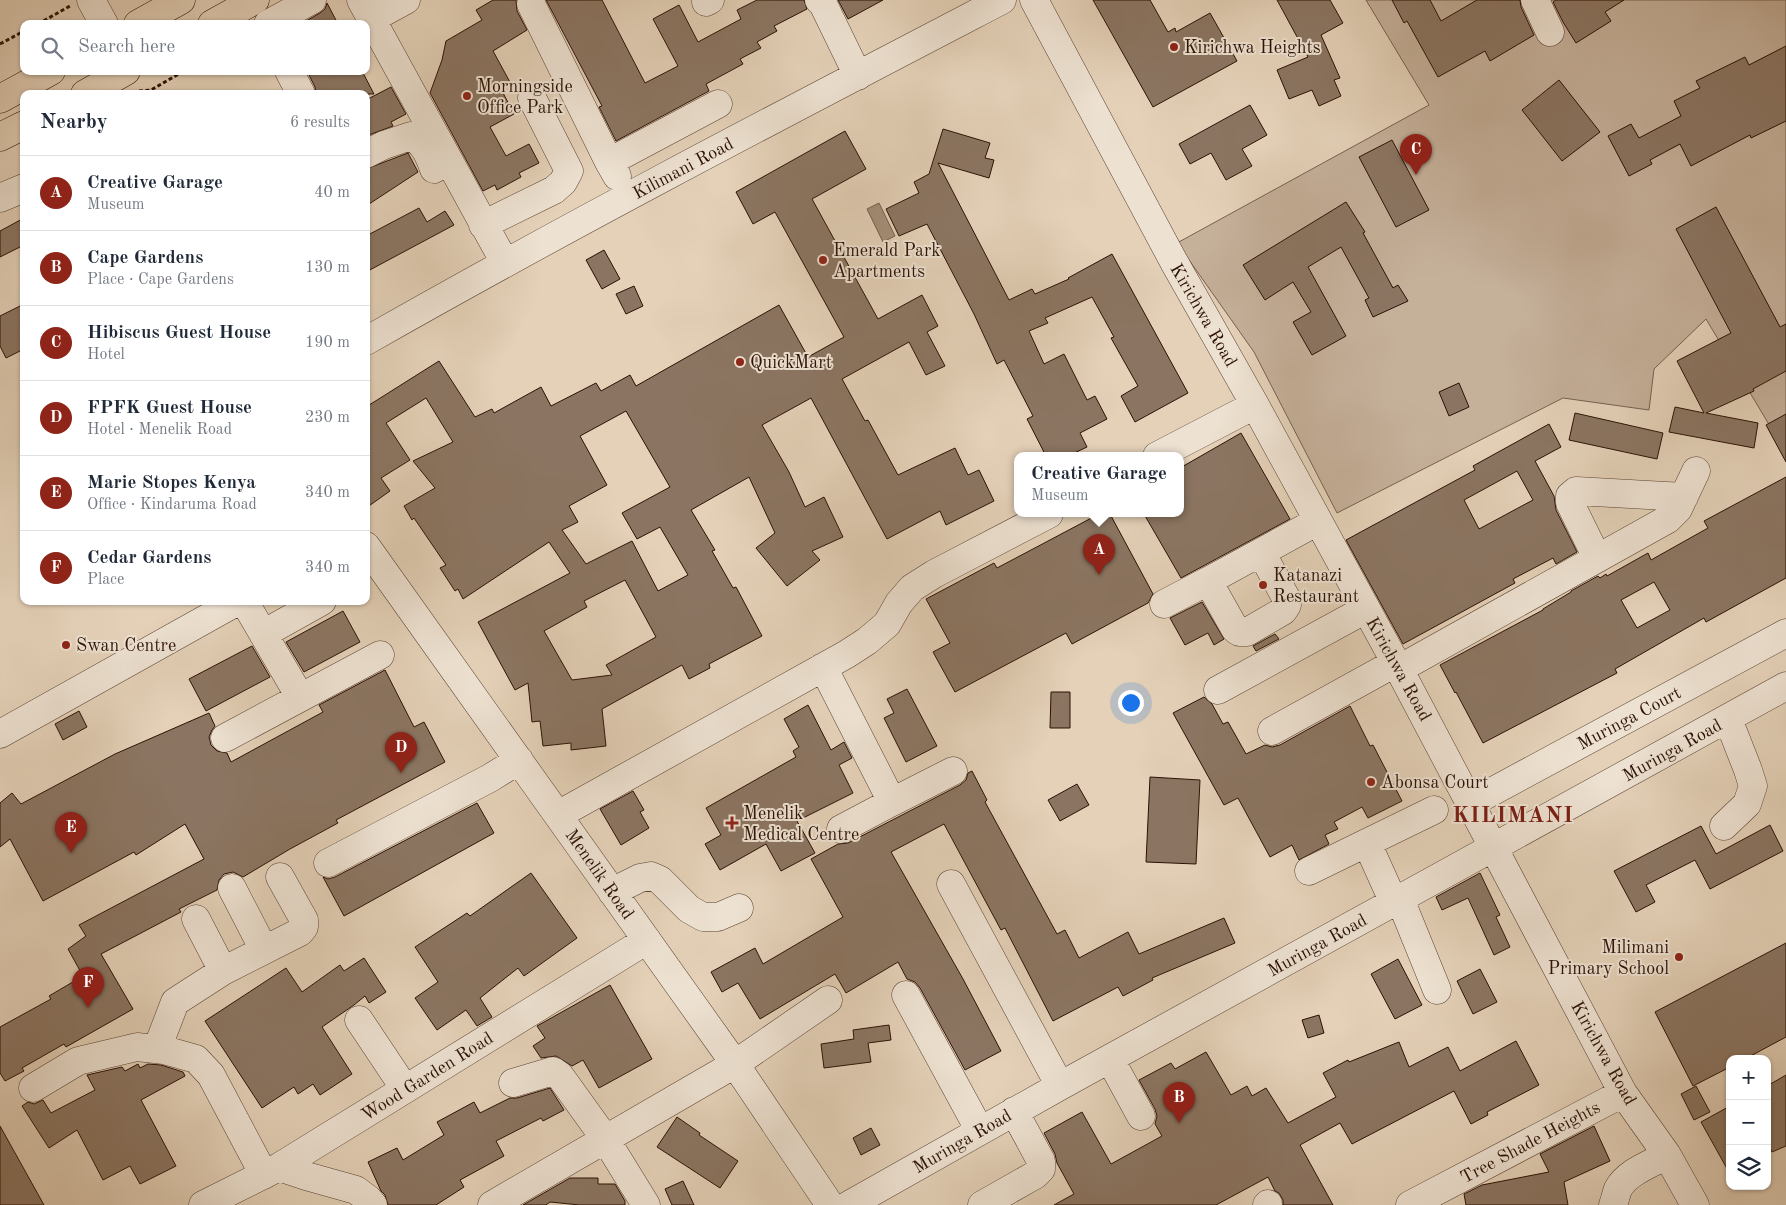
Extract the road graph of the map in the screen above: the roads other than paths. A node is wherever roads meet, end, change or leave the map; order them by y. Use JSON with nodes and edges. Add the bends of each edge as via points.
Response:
{"nodes":[{"id":1,"x":182,"y":0,"type":"edge"},
{"id":2,"x":255,"y":0,"type":"edge"},
{"id":3,"x":312,"y":0,"type":"edge"},
{"id":4,"x":406,"y":0,"type":"edge"},
{"id":5,"x":818,"y":0,"type":"edge"},
{"id":6,"x":1002,"y":0,"type":"edge"},
{"id":7,"x":1034,"y":0,"type":"edge"},
{"id":8,"x":1534,"y":0,"type":"edge"},
{"id":9,"x":82,"y":2,"type":"edge"},
{"id":10,"x":531,"y":4,"type":"dead end"},
{"id":11,"x":964,"y":9,"type":"edge"},
{"id":12,"x":366,"y":10,"type":"edge"},
{"id":13,"x":100,"y":20,"type":"edge"},
{"id":14,"x":145,"y":20,"type":"edge"},
{"id":15,"x":219,"y":20,"type":"edge"},
{"id":16,"x":275,"y":20,"type":"edge"},
{"id":17,"x":1550,"y":32,"type":"dead end"},
{"id":18,"x":45,"y":75,"type":"edge"},
{"id":19,"x":291,"y":75,"type":"edge"},
{"id":20,"x":858,"y":76,"type":"junction"},
{"id":21,"x":131,"y":82,"type":"edge"},
{"id":22,"x":24,"y":90,"type":"edge"},
{"id":23,"x":100,"y":90,"type":"edge"},
{"id":24,"x":299,"y":90,"type":"edge"},
{"id":25,"x":532,"y":98,"type":"dead end"},
{"id":26,"x":718,"y":104,"type":"dead end"},
{"id":27,"x":20,"y":127,"type":"edge"},
{"id":28,"x":0,"y":137,"type":"edge"},
{"id":29,"x":370,"y":152,"type":"edge"},
{"id":30,"x":609,"y":162,"type":"junction"},
{"id":31,"x":20,"y":190,"type":"edge"},
{"id":32,"x":628,"y":197,"type":"junction"},
{"id":33,"x":0,"y":198,"type":"edge"},
{"id":34,"x":483,"y":225,"type":"junction"},
{"id":35,"x":496,"y":268,"type":"junction"},
{"id":36,"x":370,"y":339,"type":"edge"},
{"id":37,"x":1255,"y":405,"type":"junction"},
{"id":38,"x":1166,"y":452,"type":"edge"},
{"id":39,"x":1696,"y":471,"type":"dead end"},
{"id":40,"x":1684,"y":497,"type":"junction"},
{"id":41,"x":1043,"y":517,"type":"edge"},
{"id":42,"x":1318,"y":521,"type":"junction"},
{"id":43,"x":370,"y":552,"type":"edge"},
{"id":44,"x":1261,"y":552,"type":"junction"},
{"id":45,"x":1597,"y":558,"type":"junction"},
{"id":46,"x":1208,"y":581,"type":"junction"},
{"id":47,"x":1164,"y":604,"type":"dead end"},
{"id":48,"x":231,"y":605,"type":"edge"},
{"id":49,"x":246,"y":605,"type":"edge"},
{"id":50,"x":315,"y":605,"type":"edge"},
{"id":51,"x":1366,"y":608,"type":"junction"},
{"id":52,"x":1786,"y":633,"type":"edge"},
{"id":53,"x":263,"y":634,"type":"junction"},
{"id":54,"x":380,"y":655,"type":"dead end"},
{"id":55,"x":1397,"y":666,"type":"junction"},
{"id":56,"x":823,"y":667,"type":"junction"},
{"id":57,"x":1786,"y":686,"type":"edge"},
{"id":58,"x":1218,"y":690,"type":"dead end"},
{"id":59,"x":300,"y":697,"type":"junction"},
{"id":60,"x":1728,"y":719,"type":"junction"},
{"id":61,"x":1272,"y":731,"type":"dead end"},
{"id":62,"x":0,"y":734,"type":"edge"},
{"id":63,"x":225,"y":738,"type":"dead end"},
{"id":64,"x":519,"y":760,"type":"junction"},
{"id":65,"x":953,"y":771,"type":"dead end"},
{"id":66,"x":892,"y":802,"type":"junction"},
{"id":67,"x":1471,"y":803,"type":"junction"},
{"id":68,"x":1434,"y":810,"type":"dead end"},
{"id":69,"x":558,"y":815,"type":"junction"},
{"id":70,"x":1724,"y":826,"type":"dead end"},
{"id":71,"x":841,"y":829,"type":"dead end"},
{"id":72,"x":1367,"y":843,"type":"junction"},
{"id":73,"x":1495,"y":847,"type":"junction"},
{"id":74,"x":328,"y":863,"type":"dead end"},
{"id":75,"x":1309,"y":871,"type":"dead end"},
{"id":76,"x":280,"y":877,"type":"dead end"},
{"id":77,"x":951,"y":884,"type":"dead end"},
{"id":78,"x":232,"y":888,"type":"dead end"},
{"id":79,"x":612,"y":892,"type":"junction"},
{"id":80,"x":1397,"y":901,"type":"junction"},
{"id":81,"x":739,"y":908,"type":"dead end"},
{"id":82,"x":196,"y":919,"type":"dead end"},
{"id":83,"x":647,"y":940,"type":"junction"},
{"id":84,"x":264,"y":950,"type":"junction"},
{"id":85,"x":223,"y":971,"type":"junction"},
{"id":86,"x":1437,"y":990,"type":"dead end"},
{"id":87,"x":906,"y":995,"type":"dead end"},
{"id":88,"x":828,"y":1000,"type":"dead end"},
{"id":89,"x":359,"y":1020,"type":"dead end"},
{"id":90,"x":157,"y":1049,"type":"junction"},
{"id":91,"x":1110,"y":1059,"type":"junction"},
{"id":92,"x":734,"y":1064,"type":"junction"},
{"id":93,"x":513,"y":1083,"type":"dead end"},
{"id":94,"x":1060,"y":1086,"type":"junction"},
{"id":95,"x":33,"y":1088,"type":"dead end"},
{"id":96,"x":405,"y":1089,"type":"junction"},
{"id":97,"x":1624,"y":1093,"type":"junction"},
{"id":98,"x":1014,"y":1111,"type":"junction"},
{"id":99,"x":1141,"y":1116,"type":"dead end"},
{"id":100,"x":980,"y":1131,"type":"junction"},
{"id":101,"x":606,"y":1140,"type":"junction"},
{"id":102,"x":1667,"y":1155,"type":"junction"},
{"id":103,"x":271,"y":1171,"type":"junction"},
{"id":104,"x":203,"y":1205,"type":"edge"},
{"id":105,"x":373,"y":1205,"type":"edge"},
{"id":106,"x":492,"y":1205,"type":"edge"},
{"id":107,"x":646,"y":1205,"type":"edge"},
{"id":108,"x":830,"y":1205,"type":"edge"},
{"id":109,"x":849,"y":1205,"type":"edge"},
{"id":110,"x":982,"y":1205,"type":"edge"},
{"id":111,"x":1410,"y":1205,"type":"edge"},
{"id":112,"x":1613,"y":1205,"type":"edge"},
{"id":113,"x":1695,"y":1205,"type":"edge"}],
"edges":[{"from":1,"to":14,"type":"main road"},
{"from":2,"to":15,"type":"main road"},
{"from":3,"to":16,"type":"street"},
{"from":4,"to":12,"type":"street"},
{"from":5,"to":20,"type":"street","via":[[823,4]]},
{"from":6,"to":11,"type":"street","name":"Kilimani Road"},
{"from":7,"to":37,"type":"street","name":"Kirichwa Road","via":[[1174,262]]},
{"from":8,"to":17,"type":"street"},
{"from":9,"to":13,"type":"street"},
{"from":10,"to":30,"type":"street"},
{"from":11,"to":20,"type":"street","name":"Kilimani Road"},
{"from":12,"to":34,"type":"street"},
{"from":18,"to":22,"type":"main road"},
{"from":19,"to":24,"type":"street"},
{"from":20,"to":32,"type":"street","name":"Kilimani Road"},
{"from":21,"to":23,"type":"main road"},
{"from":25,"to":34,"type":"street","via":[[569,171],[554,190]]},
{"from":26,"to":30,"type":"street"},
{"from":27,"to":28,"type":"main road"},
{"from":29,"to":35,"type":"street","via":[[411,136],[420,141],[478,252]]},
{"from":30,"to":32,"type":"street"},
{"from":31,"to":33,"type":"street"},
{"from":32,"to":35,"type":"street","name":"Kilimani Road"},
{"from":34,"to":35,"type":"street"},
{"from":35,"to":36,"type":"street","name":"Kilimani Road"},
{"from":37,"to":38,"type":"street"},
{"from":37,"to":42,"type":"street","name":"Kirichwa Road"},
{"from":39,"to":40,"type":"street"},
{"from":40,"to":45,"type":"street","via":[[1668,519]]},
{"from":40,"to":45,"type":"street","via":[[1576,491],[1570,496],[1570,503]]},
{"from":41,"to":56,"type":"street","via":[[912,588],[887,624],[867,641]]},
{"from":42,"to":44,"type":"street"},
{"from":42,"to":51,"type":"street","name":"Kirichwa Road"},
{"from":43,"to":64,"type":"street","name":"Menelik Road"},
{"from":44,"to":46,"type":"street"},
{"from":44,"to":46,"type":"street","via":[[1287,605],[1283,611],[1246,632],[1234,629]]},
{"from":45,"to":55,"type":"street"},
{"from":46,"to":47,"type":"street"},
{"from":48,"to":62,"type":"street"},
{"from":49,"to":53,"type":"street"},
{"from":50,"to":53,"type":"street"},
{"from":51,"to":55,"type":"street","name":"Kirichwa Road"},
{"from":51,"to":58,"type":"street"},
{"from":52,"to":67,"type":"street","name":"Muringa Court"},
{"from":53,"to":59,"type":"street"},
{"from":54,"to":59,"type":"street"},
{"from":55,"to":61,"type":"street"},
{"from":55,"to":67,"type":"street","name":"Kirichwa Road"},
{"from":56,"to":66,"type":"street"},
{"from":56,"to":69,"type":"street"},
{"from":57,"to":60,"type":"street","name":"Muringa Road"},
{"from":59,"to":63,"type":"street"},
{"from":60,"to":70,"type":"street","via":[[1753,786],[1747,804]]},
{"from":60,"to":73,"type":"street","name":"Muringa Road"},
{"from":64,"to":69,"type":"street","name":"Menelik Road"},
{"from":64,"to":74,"type":"street"},
{"from":65,"to":66,"type":"street"},
{"from":66,"to":71,"type":"street"},
{"from":67,"to":73,"type":"street","name":"Kirichwa Road"},
{"from":68,"to":72,"type":"street"},
{"from":69,"to":79,"type":"street","name":"Menelik Road"},
{"from":72,"to":75,"type":"street"},
{"from":72,"to":80,"type":"street"},
{"from":73,"to":80,"type":"street","name":"Muringa Road"},
{"from":73,"to":97,"type":"street","name":"Kirichwa Road"},
{"from":76,"to":84,"type":"street","via":[[304,920],[304,927]]},
{"from":77,"to":94,"type":"street"},
{"from":78,"to":84,"type":"street"},
{"from":79,"to":81,"type":"street","via":[[651,876],[703,917],[718,917]]},
{"from":79,"to":83,"type":"street","name":"Menelik Road"},
{"from":80,"to":86,"type":"street"},
{"from":80,"to":91,"type":"street","name":"Muringa Road"},
{"from":82,"to":85,"type":"street"},
{"from":83,"to":92,"type":"street","name":"Menelik Road"},
{"from":83,"to":96,"type":"street","name":"Wood Garden Road"},
{"from":84,"to":85,"type":"street"},
{"from":85,"to":90,"type":"street","via":[[175,1002]]},
{"from":87,"to":100,"type":"street"},
{"from":88,"to":92,"type":"street"},
{"from":89,"to":96,"type":"street"},
{"from":90,"to":95,"type":"street","via":[[137,1047],[78,1061]]},
{"from":90,"to":103,"type":"street","via":[[196,1059],[211,1074]]},
{"from":91,"to":94,"type":"street","name":"Muringa Road"},
{"from":91,"to":99,"type":"street"},
{"from":92,"to":101,"type":"street"},
{"from":92,"to":108,"type":"street","name":"Menelik Road"},
{"from":93,"to":101,"type":"street","via":[[553,1071],[560,1076]]},
{"from":94,"to":98,"type":"street","name":"Muringa Road"},
{"from":96,"to":103,"type":"street","name":"Wood Garden Road"},
{"from":97,"to":102,"type":"street","name":"Kirichwa Road"},
{"from":97,"to":111,"type":"street","name":"Tree Shade Heights"},
{"from":98,"to":100,"type":"street","name":"Muringa Road"},
{"from":98,"to":110,"type":"street","via":[[1041,1160],[1041,1169]]},
{"from":100,"to":109,"type":"street","name":"Muringa Road"},
{"from":101,"to":106,"type":"street"},
{"from":101,"to":107,"type":"street"},
{"from":102,"to":112,"type":"street","via":[[1625,1180]]},
{"from":102,"to":113,"type":"street","name":"Kirichwa Road"},
{"from":103,"to":104,"type":"street","name":"Wood Garden Road"},
{"from":103,"to":105,"type":"street","via":[[306,1176],[356,1190]]}]}
